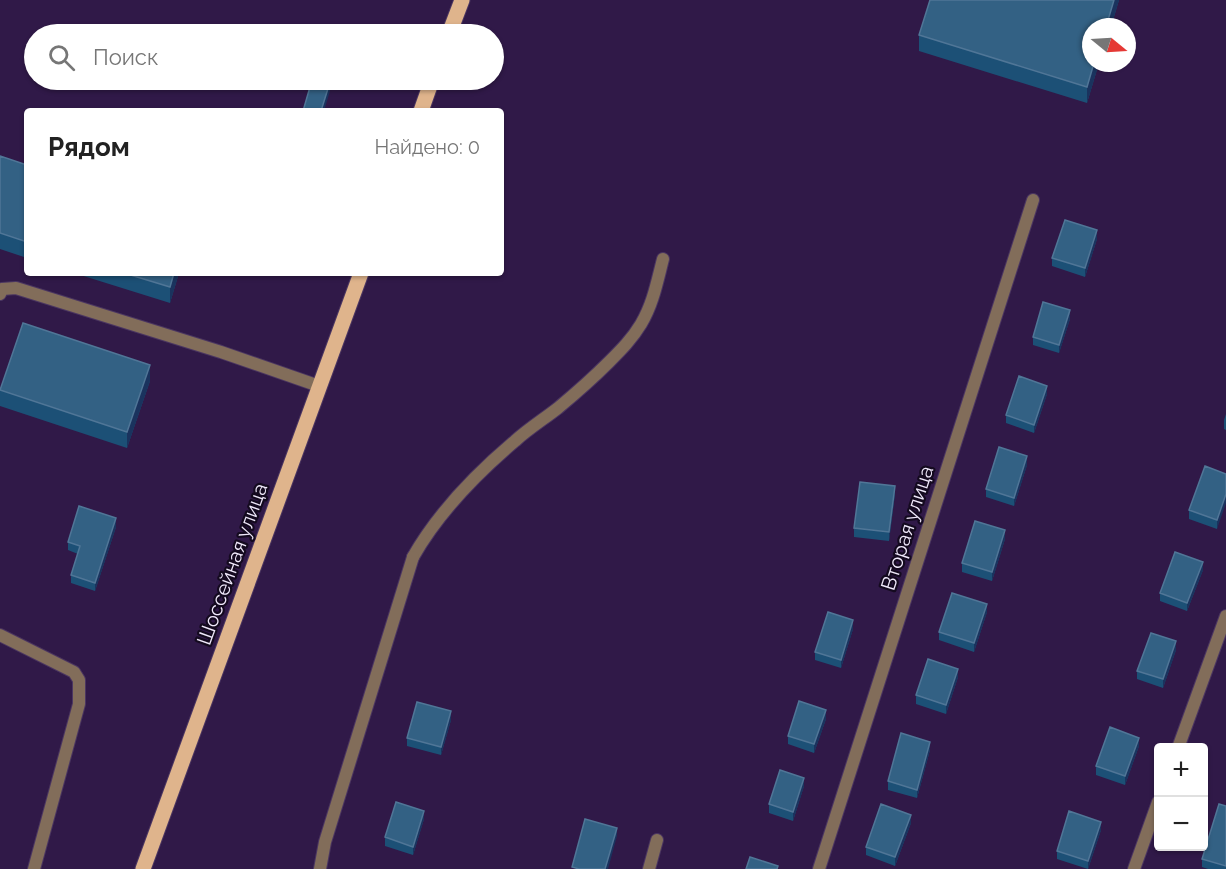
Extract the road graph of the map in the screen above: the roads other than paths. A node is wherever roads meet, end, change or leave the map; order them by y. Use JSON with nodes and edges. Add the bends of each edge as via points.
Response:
{"nodes":[{"id":1,"x":462,"y":0,"type":"edge"},
{"id":2,"x":453,"y":24,"type":"edge"},
{"id":3,"x":428,"y":90,"type":"edge"},
{"id":4,"x":422,"y":108,"type":"edge"},
{"id":5,"x":1033,"y":200,"type":"dead end"},
{"id":6,"x":663,"y":259,"type":"dead end"},
{"id":7,"x":360,"y":276,"type":"edge"},
{"id":8,"x":0,"y":294,"type":"edge"},
{"id":9,"x":319,"y":386,"type":"junction"},
{"id":10,"x":1226,"y":616,"type":"edge"},
{"id":11,"x":0,"y":635,"type":"edge"},
{"id":12,"x":1179,"y":743,"type":"edge"},
{"id":13,"x":1154,"y":813,"type":"edge"},
{"id":14,"x":657,"y":840,"type":"dead end"},
{"id":15,"x":33,"y":869,"type":"edge"},
{"id":16,"x":143,"y":869,"type":"edge"},
{"id":17,"x":320,"y":869,"type":"edge"},
{"id":18,"x":649,"y":869,"type":"edge"},
{"id":19,"x":819,"y":869,"type":"edge"},
{"id":20,"x":1134,"y":869,"type":"edge"}],
"edges":[{"from":1,"to":2,"type":"main road"},
{"from":3,"to":4,"type":"main road"},
{"from":5,"to":19,"type":"street","name":"Вторая улица"},
{"from":6,"to":17,"type":"street","via":[[653,298],[630,341],[478,475],[420,544],[325,842]]},
{"from":7,"to":9,"type":"main road","name":"Шоссейная улица"},
{"from":8,"to":9,"type":"street","via":[[2,289],[16,288]]},
{"from":9,"to":16,"type":"main road","name":"Шоссейная улица"},
{"from":10,"to":12,"type":"street"},
{"from":11,"to":15,"type":"street","via":[[74,672],[79,680],[79,704]]},
{"from":13,"to":20,"type":"street"},
{"from":14,"to":18,"type":"street"}]}
